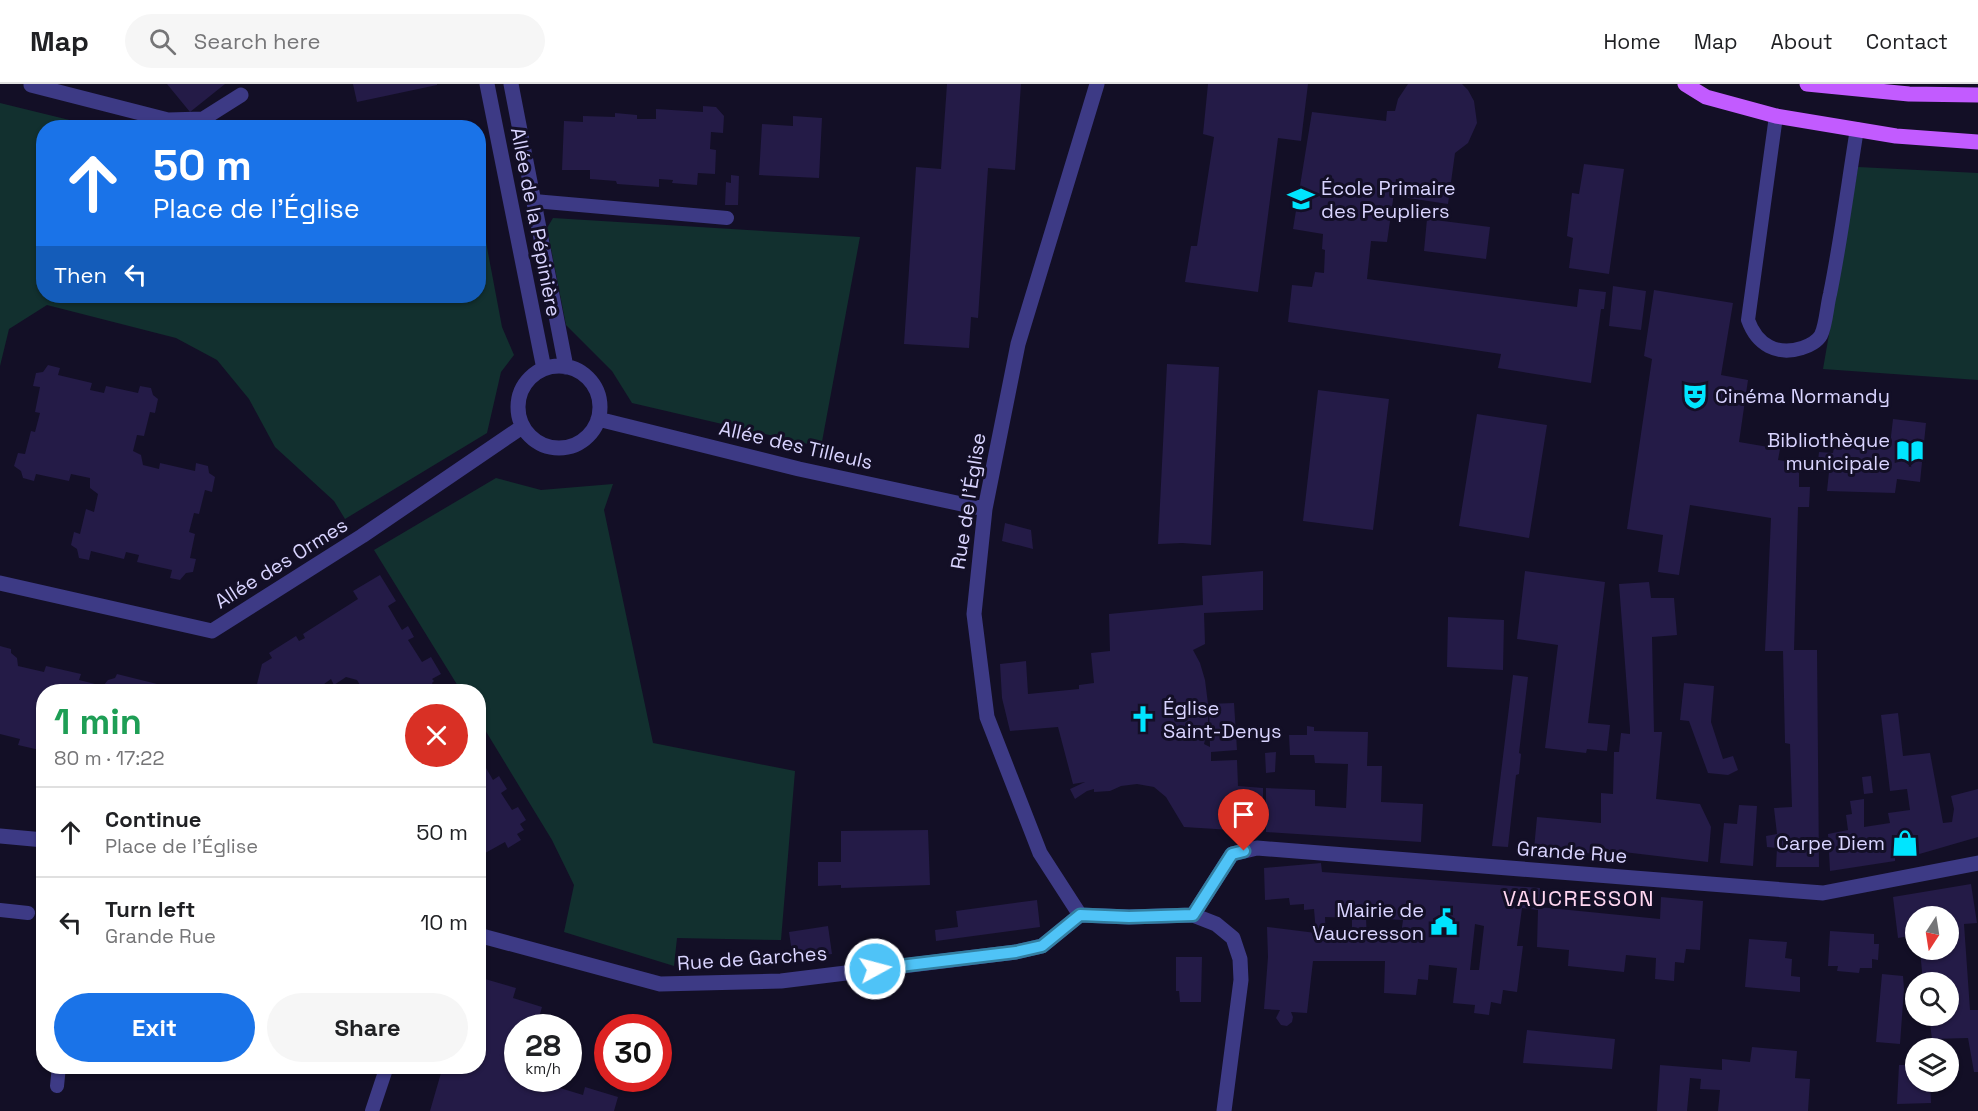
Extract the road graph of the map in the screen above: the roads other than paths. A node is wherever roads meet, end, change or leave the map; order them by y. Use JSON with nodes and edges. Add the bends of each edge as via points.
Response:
{"nodes":[{"id":1,"x":30,"y":84,"type":"edge"},
{"id":2,"x":486,"y":84,"type":"edge"},
{"id":3,"x":511,"y":84,"type":"edge"},
{"id":4,"x":1097,"y":84,"type":"edge"},
{"id":5,"x":1685,"y":84,"type":"edge"},
{"id":6,"x":1807,"y":84,"type":"edge"},
{"id":7,"x":241,"y":95,"type":"dead end"},
{"id":8,"x":1978,"y":95,"type":"edge"},
{"id":9,"x":1776,"y":116,"type":"junction"},
{"id":10,"x":1857,"y":129,"type":"junction"},
{"id":11,"x":1978,"y":142,"type":"edge"},
{"id":12,"x":534,"y":201,"type":"junction"},
{"id":13,"x":512,"y":203,"type":"junction"},
{"id":14,"x":727,"y":218,"type":"dead end"},
{"id":15,"x":567,"y":367,"type":"junction"},
{"id":16,"x":544,"y":369,"type":"junction"},
{"id":17,"x":598,"y":419,"type":"junction"},
{"id":18,"x":522,"y":427,"type":"junction"},
{"id":19,"x":985,"y":509,"type":"junction"},
{"id":20,"x":0,"y":583,"type":"edge"},
{"id":21,"x":0,"y":836,"type":"edge"},
{"id":22,"x":36,"y":839,"type":"edge"},
{"id":23,"x":1978,"y":863,"type":"edge"},
{"id":24,"x":0,"y":910,"type":"edge"},
{"id":25,"x":28,"y":914,"type":"dead end"},
{"id":26,"x":1080,"y":915,"type":"junction"},
{"id":27,"x":1193,"y":915,"type":"junction"},
{"id":28,"x":486,"y":937,"type":"edge"},
{"id":29,"x":58,"y":1074,"type":"edge"},
{"id":30,"x":384,"y":1074,"type":"edge"},
{"id":31,"x":57,"y":1086,"type":"dead end"},
{"id":32,"x":372,"y":1111,"type":"edge"},
{"id":33,"x":1224,"y":1111,"type":"edge"}],
"edges":[{"from":1,"to":7,"type":"street","via":[[168,120],[203,119]]},
{"from":2,"to":13,"type":"street","name":"Allée de la Pépinière"},
{"from":3,"to":12,"type":"street","name":"Allée de la Pépinière"},
{"from":4,"to":19,"type":"street","name":"Rue de l'Église","via":[[1017,344]]},
{"from":5,"to":9,"type":"main road","via":[[1706,97]]},
{"from":6,"to":8,"type":"main road","via":[[1909,94]]},
{"from":9,"to":10,"type":"main road"},
{"from":9,"to":10,"type":"lane","via":[[1748,320],[1757,338],[1781,351],[1808,346],[1821,335]]},
{"from":10,"to":11,"type":"main road"},
{"from":12,"to":13,"type":"street"},
{"from":12,"to":14,"type":"lane"},
{"from":12,"to":15,"type":"street","name":"Allée de la Pépinière"},
{"from":13,"to":16,"type":"street","name":"Allée de la Pépinière"},
{"from":15,"to":16,"type":"street"},
{"from":15,"to":17,"type":"street","via":[[587,377],[594,386]]},
{"from":16,"to":18,"type":"street","via":[[532,376],[518,400]]},
{"from":17,"to":18,"type":"street","via":[[582,441],[556,449],[531,438]]},
{"from":17,"to":19,"type":"street","name":"Allée des Tilleuls","via":[[799,469]]},
{"from":18,"to":20,"type":"street","name":"Allée des Ormes","via":[[212,632]]},
{"from":19,"to":26,"type":"street","name":"Rue de l'Église","via":[[974,614],[987,717],[1040,853]]},
{"from":21,"to":22,"type":"street"},
{"from":23,"to":27,"type":"street","name":"Grande Rue","via":[[1822,893],[1257,848],[1232,854]]},
{"from":24,"to":25,"type":"lane"},
{"from":26,"to":27,"type":"street"},
{"from":26,"to":28,"type":"street","name":"Rue de Garches","via":[[1042,946],[1016,952],[781,981],[684,985],[634,978]]},
{"from":27,"to":33,"type":"street","via":[[1216,924],[1233,938],[1240,959],[1241,980]]},
{"from":29,"to":31,"type":"lane"},
{"from":30,"to":32,"type":"lane"}]}
